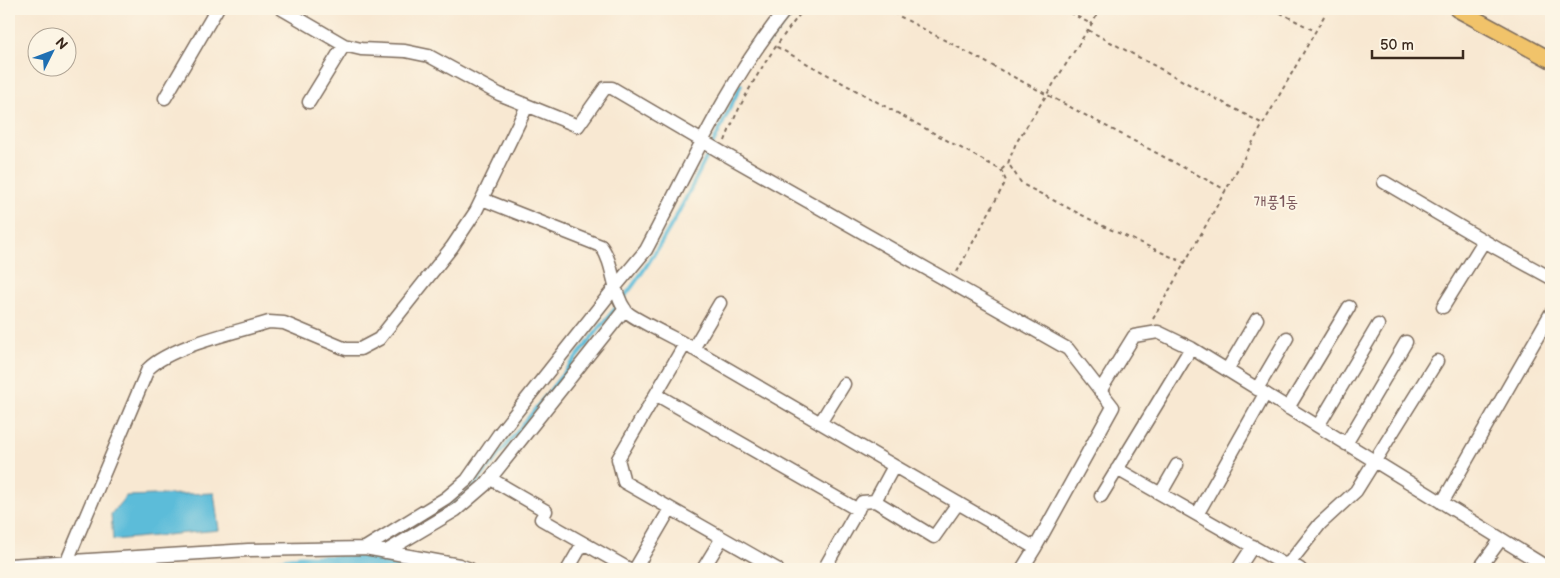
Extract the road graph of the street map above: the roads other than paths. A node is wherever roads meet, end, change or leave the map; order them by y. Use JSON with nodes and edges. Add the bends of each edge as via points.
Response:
{"nodes":[{"id":1,"x":217,"y":9,"type":"edge"},
{"id":2,"x":282,"y":9,"type":"edge"},
{"id":3,"x":786,"y":9,"type":"edge"},
{"id":4,"x":1457,"y":9,"type":"edge"},
{"id":5,"x":344,"y":45,"type":"junction"},
{"id":6,"x":1551,"y":60,"type":"edge"},
{"id":7,"x":165,"y":98,"type":"dead end"},
{"id":8,"x":310,"y":102,"type":"dead end"},
{"id":9,"x":527,"y":106,"type":"junction"},
{"id":10,"x":711,"y":146,"type":"junction"},
{"id":11,"x":1384,"y":182,"type":"dead end"},
{"id":12,"x":482,"y":199,"type":"junction"},
{"id":13,"x":1484,"y":241,"type":"junction"},
{"id":14,"x":1551,"y":278,"type":"edge"},
{"id":15,"x":616,"y":288,"type":"junction"},
{"id":16,"x":720,"y":303,"type":"dead end"},
{"id":17,"x":1348,"y":307,"type":"dead end"},
{"id":18,"x":1443,"y":307,"type":"dead end"},
{"id":19,"x":625,"y":309,"type":"junction"},
{"id":20,"x":1551,"y":313,"type":"edge"},
{"id":21,"x":1257,"y":319,"type":"dead end"},
{"id":22,"x":1378,"y":325,"type":"dead end"},
{"id":23,"x":1287,"y":338,"type":"dead end"},
{"id":24,"x":1406,"y":342,"type":"dead end"},
{"id":25,"x":689,"y":346,"type":"junction"},
{"id":26,"x":1191,"y":348,"type":"junction"},
{"id":27,"x":1437,"y":361,"type":"dead end"},
{"id":28,"x":1227,"y":370,"type":"junction"},
{"id":29,"x":844,"y":384,"type":"dead end"},
{"id":30,"x":1100,"y":391,"type":"junction"},
{"id":31,"x":1261,"y":392,"type":"junction"},
{"id":32,"x":657,"y":395,"type":"junction"},
{"id":33,"x":1288,"y":408,"type":"junction"},
{"id":34,"x":820,"y":423,"type":"junction"},
{"id":35,"x":1318,"y":426,"type":"junction"},
{"id":36,"x":1346,"y":444,"type":"junction"},
{"id":37,"x":1376,"y":462,"type":"junction"},
{"id":38,"x":1177,"y":465,"type":"dead end"},
{"id":39,"x":894,"y":466,"type":"junction"},
{"id":40,"x":1117,"y":469,"type":"junction"},
{"id":41,"x":491,"y":479,"type":"junction"},
{"id":42,"x":1161,"y":493,"type":"junction"},
{"id":43,"x":1101,"y":496,"type":"dead end"},
{"id":44,"x":958,"y":503,"type":"junction"},
{"id":45,"x":1442,"y":503,"type":"junction"},
{"id":46,"x":865,"y":504,"type":"junction"},
{"id":47,"x":670,"y":508,"type":"junction"},
{"id":48,"x":1198,"y":513,"type":"junction"},
{"id":49,"x":722,"y":538,"type":"junction"},
{"id":50,"x":1501,"y":539,"type":"junction"},
{"id":51,"x":583,"y":543,"type":"junction"},
{"id":52,"x":1253,"y":546,"type":"junction"},
{"id":53,"x":1034,"y":548,"type":"junction"},
{"id":54,"x":366,"y":549,"type":"junction"},
{"id":55,"x":385,"y":552,"type":"junction"},
{"id":56,"x":67,"y":561,"type":"junction"},
{"id":57,"x":1288,"y":564,"type":"junction"},
{"id":58,"x":9,"y":565,"type":"edge"},
{"id":59,"x":771,"y":568,"type":"edge"},
{"id":60,"x":470,"y":569,"type":"edge"},
{"id":61,"x":568,"y":569,"type":"edge"},
{"id":62,"x":629,"y":569,"type":"edge"},
{"id":63,"x":635,"y":569,"type":"edge"},
{"id":64,"x":703,"y":569,"type":"edge"},
{"id":65,"x":824,"y":569,"type":"edge"},
{"id":66,"x":1022,"y":569,"type":"edge"},
{"id":67,"x":1238,"y":569,"type":"edge"},
{"id":68,"x":1300,"y":569,"type":"edge"},
{"id":69,"x":1479,"y":569,"type":"edge"},
{"id":70,"x":1550,"y":569,"type":"edge"}],
"edges":[{"from":1,"to":7,"type":"street"},
{"from":2,"to":5,"type":"street"},
{"from":3,"to":10,"type":"street","via":[[730,88]]},
{"from":4,"to":6,"type":"main road"},
{"from":5,"to":8,"type":"street"},
{"from":5,"to":9,"type":"street","via":[[429,56]]},
{"from":9,"to":10,"type":"street","via":[[578,126],[605,88],[612,88]]},
{"from":9,"to":12,"type":"street"},
{"from":10,"to":15,"type":"street","via":[[646,250]]},
{"from":10,"to":30,"type":"street","via":[[1068,349]]},
{"from":11,"to":13,"type":"street"},
{"from":12,"to":15,"type":"street","via":[[601,246],[607,254]]},
{"from":12,"to":56,"type":"street","via":[[452,247],[379,339],[360,349],[346,349],[284,323],[269,322],[178,351],[156,362],[148,369]]},
{"from":13,"to":14,"type":"street"},
{"from":13,"to":18,"type":"street"},
{"from":15,"to":19,"type":"street"},
{"from":15,"to":54,"type":"street","via":[[499,434],[467,480],[446,498]]},
{"from":16,"to":25,"type":"street"},
{"from":17,"to":33,"type":"street"},
{"from":19,"to":25,"type":"street","via":[[628,314]]},
{"from":19,"to":41,"type":"street"},
{"from":20,"to":45,"type":"street"},
{"from":21,"to":28,"type":"street"},
{"from":22,"to":35,"type":"street"},
{"from":23,"to":31,"type":"street"},
{"from":24,"to":36,"type":"street"},
{"from":25,"to":32,"type":"street"},
{"from":25,"to":34,"type":"street"},
{"from":26,"to":28,"type":"street"},
{"from":26,"to":30,"type":"street","via":[[1158,332],[1134,336]]},
{"from":26,"to":40,"type":"street"},
{"from":27,"to":37,"type":"street"},
{"from":28,"to":31,"type":"street"},
{"from":29,"to":34,"type":"street"},
{"from":30,"to":53,"type":"street","via":[[1113,408]]},
{"from":31,"to":33,"type":"street"},
{"from":31,"to":48,"type":"street"},
{"from":32,"to":46,"type":"street"},
{"from":32,"to":47,"type":"street","via":[[618,458],[624,482]]},
{"from":33,"to":35,"type":"street"},
{"from":34,"to":39,"type":"street"},
{"from":35,"to":36,"type":"street"},
{"from":36,"to":37,"type":"street"},
{"from":37,"to":45,"type":"street"},
{"from":37,"to":57,"type":"street","via":[[1356,491],[1320,524]]},
{"from":38,"to":42,"type":"street"},
{"from":39,"to":44,"type":"street"},
{"from":39,"to":46,"type":"street"},
{"from":40,"to":42,"type":"street"},
{"from":40,"to":43,"type":"street"},
{"from":41,"to":51,"type":"street","via":[[546,510],[541,519]]},
{"from":41,"to":55,"type":"street","via":[[456,510]]},
{"from":42,"to":48,"type":"street"},
{"from":44,"to":46,"type":"street","via":[[934,537]]},
{"from":44,"to":53,"type":"street"},
{"from":45,"to":50,"type":"street"},
{"from":46,"to":65,"type":"street"},
{"from":47,"to":49,"type":"street"},
{"from":47,"to":63,"type":"street"},
{"from":48,"to":52,"type":"street"},
{"from":49,"to":59,"type":"street"},
{"from":49,"to":64,"type":"street"},
{"from":50,"to":69,"type":"street"},
{"from":50,"to":70,"type":"street"},
{"from":51,"to":61,"type":"street"},
{"from":51,"to":62,"type":"street"},
{"from":52,"to":57,"type":"street"},
{"from":52,"to":67,"type":"street"},
{"from":53,"to":66,"type":"street"},
{"from":54,"to":55,"type":"street"},
{"from":54,"to":56,"type":"street","via":[[248,550]]},
{"from":55,"to":60,"type":"street"},
{"from":56,"to":58,"type":"street"},
{"from":57,"to":68,"type":"street"}]}
